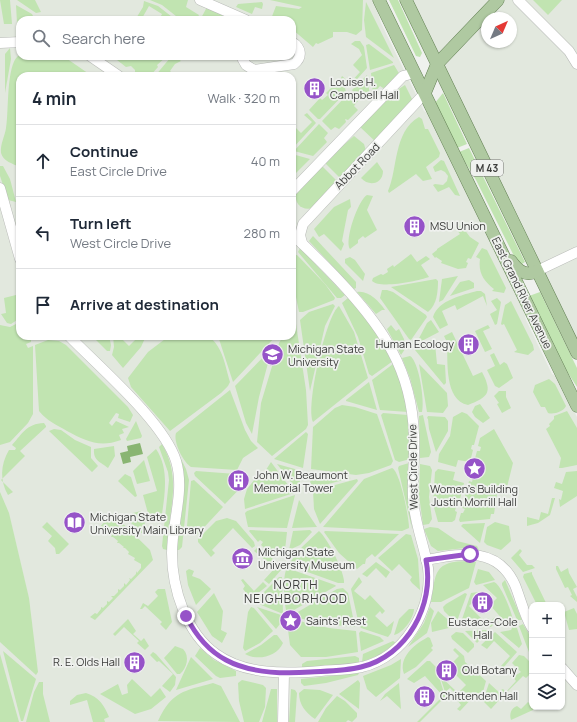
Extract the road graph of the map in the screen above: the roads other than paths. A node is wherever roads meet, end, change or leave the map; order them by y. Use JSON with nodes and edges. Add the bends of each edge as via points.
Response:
{"nodes":[{"id":1,"x":200,"y":0,"type":"edge"},
{"id":2,"x":380,"y":0,"type":"edge"},
{"id":3,"x":406,"y":0,"type":"edge"},
{"id":4,"x":498,"y":0,"type":"edge"},
{"id":5,"x":518,"y":0,"type":"edge"},
{"id":6,"x":227,"y":15,"type":"edge"},
{"id":7,"x":0,"y":42,"type":"edge"},
{"id":8,"x":16,"y":42,"type":"edge"},
{"id":9,"x":296,"y":45,"type":"edge"},
{"id":10,"x":96,"y":60,"type":"edge"},
{"id":11,"x":243,"y":60,"type":"edge"},
{"id":12,"x":437,"y":64,"type":"junction"},
{"id":13,"x":577,"y":64,"type":"edge"},
{"id":14,"x":113,"y":72,"type":"edge"},
{"id":15,"x":415,"y":73,"type":"junction"},
{"id":16,"x":425,"y":93,"type":"junction"},
{"id":17,"x":296,"y":187,"type":"edge"},
{"id":18,"x":0,"y":188,"type":"edge"},
{"id":19,"x":296,"y":238,"type":"edge"},
{"id":20,"x":498,"y":242,"type":"junction"},
{"id":21,"x":302,"y":243,"type":"junction"},
{"id":22,"x":16,"y":245,"type":"edge"},
{"id":23,"x":577,"y":252,"type":"edge"},
{"id":24,"x":537,"y":271,"type":"junction"},
{"id":25,"x":73,"y":340,"type":"edge"},
{"id":26,"x":577,"y":353,"type":"edge"},
{"id":27,"x":562,"y":375,"type":"junction"},
{"id":28,"x":577,"y":395,"type":"edge"},
{"id":29,"x":577,"y":406,"type":"edge"},
{"id":30,"x":426,"y":560,"type":"junction"},
{"id":31,"x":529,"y":621,"type":"edge"},
{"id":32,"x":565,"y":671,"type":"edge"},
{"id":33,"x":284,"y":673,"type":"junction"},
{"id":34,"x":577,"y":684,"type":"edge"},
{"id":35,"x":283,"y":722,"type":"edge"}],
"edges":[{"from":1,"to":6,"type":"street"},
{"from":2,"to":15,"type":"main road","number":"M 43"},
{"from":3,"to":12,"type":"main road","number":"M 43"},
{"from":4,"to":12,"type":"main road"},
{"from":5,"to":13,"type":"street","via":[[569,51]]},
{"from":7,"to":8,"type":"street"},
{"from":9,"to":11,"type":"street","via":[[300,54],[294,64],[254,70]]},
{"from":10,"to":14,"type":"street"},
{"from":12,"to":15,"type":"main road"},
{"from":12,"to":16,"type":"main road"},
{"from":12,"to":24,"type":"main road","name":"East Grand River Avenue","number":"M 43"},
{"from":15,"to":16,"type":"main road","name":"East Grand River Avenue","number":"M 43"},
{"from":15,"to":17,"type":"street","via":[[403,76]]},
{"from":16,"to":20,"type":"main road","name":"East Grand River Avenue","number":"M 43"},
{"from":16,"to":21,"type":"street","name":"Abbot Road","via":[[303,224],[300,234]]},
{"from":18,"to":22,"type":"street"},
{"from":19,"to":21,"type":"street","name":"West Circle Drive"},
{"from":20,"to":24,"type":"main road","via":[[513,265],[522,273],[529,275]]},
{"from":20,"to":27,"type":"main road","name":"East Grand River Avenue","number":"M 43"},
{"from":21,"to":30,"type":"street","name":"West Circle Drive","via":[[376,324],[399,366],[410,400],[413,425],[414,511]]},
{"from":23,"to":24,"type":"street"},
{"from":24,"to":26,"type":"main road","name":"East Grand River Avenue","number":"M 43"},
{"from":25,"to":33,"type":"street","name":"West Circle Drive","via":[[154,425],[176,459],[180,491],[172,552],[181,602],[192,628],[208,648],[227,661],[254,669]]},
{"from":27,"to":28,"type":"main road"},
{"from":27,"to":29,"type":"main road","name":"East Grand River Avenue","number":"M 43"},
{"from":30,"to":31,"type":"street","via":[[470,554],[486,557],[499,565],[512,581]]},
{"from":30,"to":33,"type":"street","name":"West Circle Drive","via":[[428,586],[422,612],[413,629],[394,650],[361,667]]},
{"from":32,"to":34,"type":"street"},
{"from":33,"to":35,"type":"street"}]}
